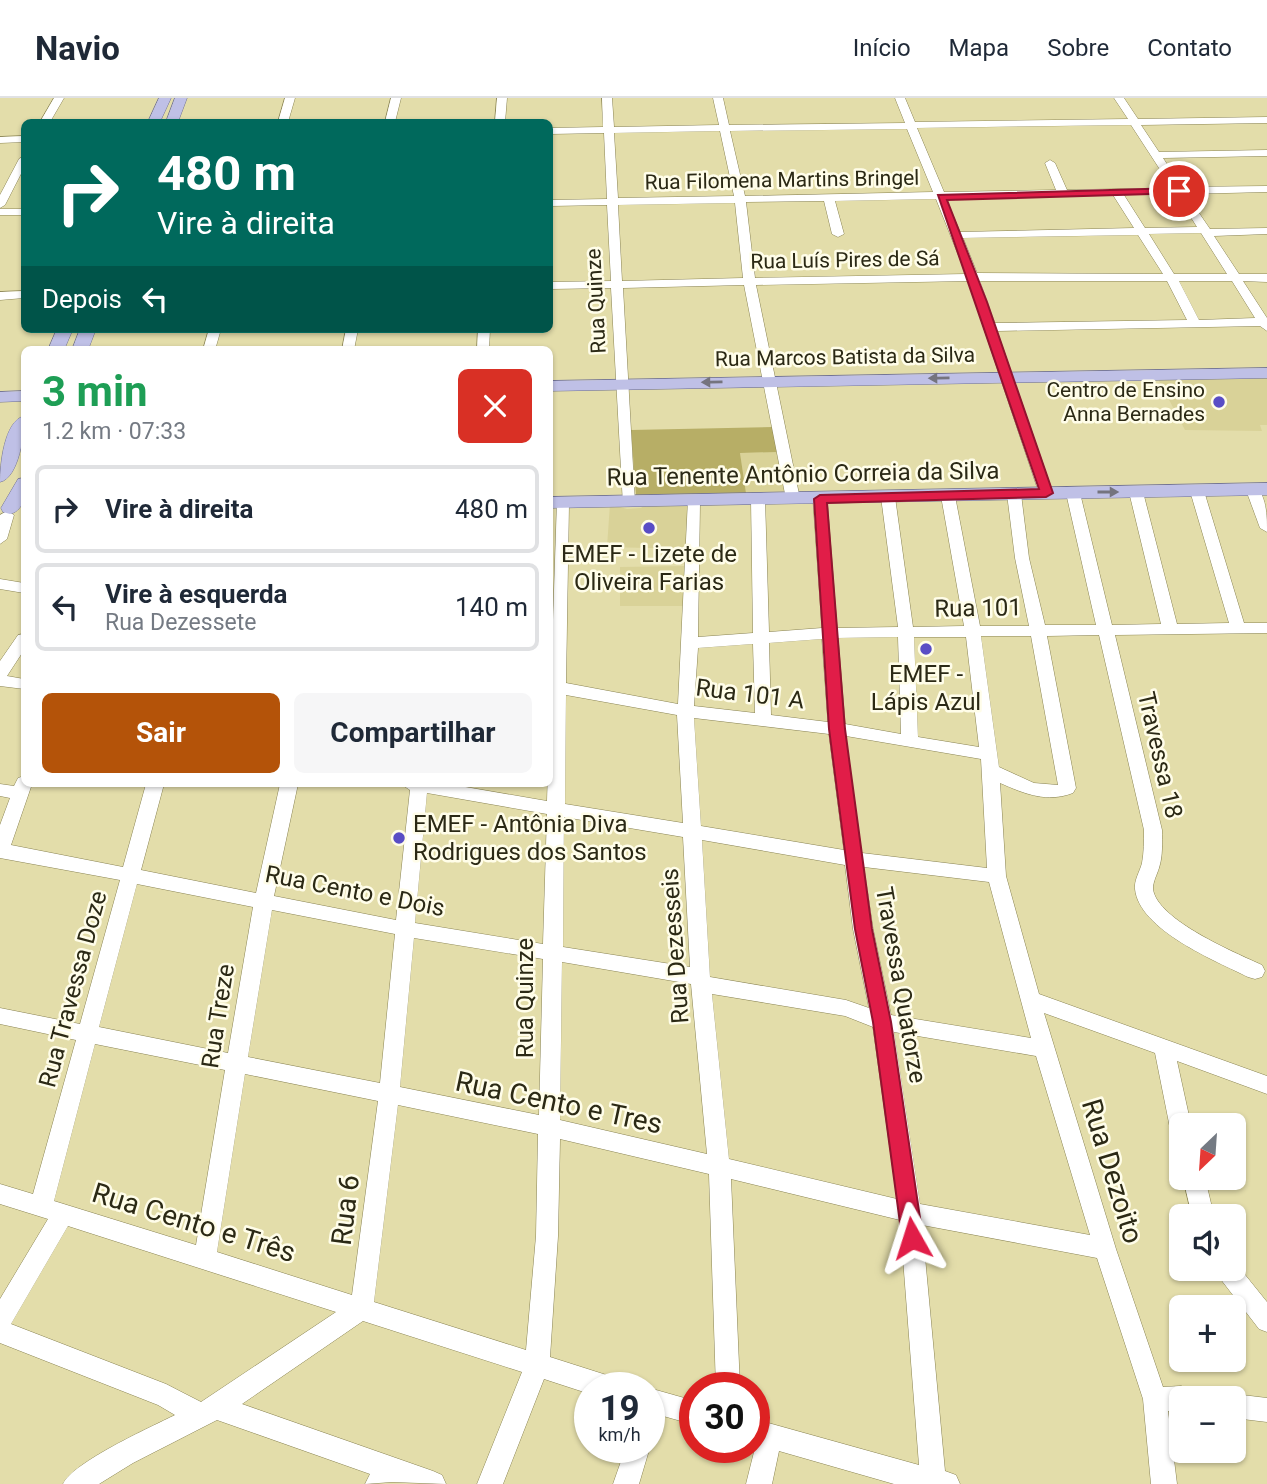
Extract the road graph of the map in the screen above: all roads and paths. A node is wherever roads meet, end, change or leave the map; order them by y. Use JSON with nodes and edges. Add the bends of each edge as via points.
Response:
{"nodes":[{"id":1,"x":58,"y":98,"type":"edge"},
{"id":2,"x":290,"y":98,"type":"edge"},
{"id":3,"x":396,"y":98,"type":"edge"},
{"id":4,"x":502,"y":98,"type":"edge"},
{"id":5,"x":607,"y":98,"type":"edge"},
{"id":6,"x":718,"y":98,"type":"edge"},
{"id":7,"x":900,"y":98,"type":"edge"},
{"id":8,"x":1119,"y":98,"type":"edge"},
{"id":9,"x":179,"y":103,"type":"edge"},
{"id":10,"x":162,"y":104,"type":"edge"},
{"id":11,"x":47,"y":119,"type":"edge"},
{"id":12,"x":284,"y":119,"type":"edge"},
{"id":13,"x":391,"y":119,"type":"edge"},
{"id":14,"x":500,"y":119,"type":"edge"},
{"id":15,"x":1267,"y":120,"type":"edge"},
{"id":16,"x":1134,"y":122,"type":"junction"},
{"id":17,"x":910,"y":127,"type":"junction"},
{"id":18,"x":725,"y":128,"type":"junction"},
{"id":19,"x":553,"y":131,"type":"edge"},
{"id":20,"x":609,"y":131,"type":"junction"},
{"id":21,"x":21,"y":139,"type":"edge"},
{"id":22,"x":0,"y":140,"type":"edge"},
{"id":23,"x":1267,"y":153,"type":"edge"},
{"id":24,"x":1154,"y":155,"type":"junction"},
{"id":25,"x":1050,"y":163,"type":"dead end"},
{"id":26,"x":21,"y":165,"type":"edge"},
{"id":27,"x":1267,"y":189,"type":"edge"},
{"id":28,"x":1179,"y":191,"type":"junction"},
{"id":29,"x":1117,"y":193,"type":"junction"},
{"id":30,"x":1063,"y":194,"type":"junction"},
{"id":31,"x":941,"y":197,"type":"junction"},
{"id":32,"x":829,"y":199,"type":"junction"},
{"id":33,"x":740,"y":200,"type":"junction"},
{"id":34,"x":615,"y":202,"type":"junction"},
{"id":35,"x":553,"y":203,"type":"edge"},
{"id":36,"x":0,"y":205,"type":"edge"},
{"id":37,"x":0,"y":212,"type":"edge"},
{"id":38,"x":21,"y":212,"type":"edge"},
{"id":39,"x":1138,"y":230,"type":"junction"},
{"id":40,"x":1267,"y":231,"type":"edge"},
{"id":41,"x":1205,"y":232,"type":"junction"},
{"id":42,"x":838,"y":234,"type":"dead end"},
{"id":43,"x":956,"y":235,"type":"junction"},
{"id":44,"x":972,"y":277,"type":"junction"},
{"id":45,"x":1171,"y":278,"type":"junction"},
{"id":46,"x":1267,"y":278,"type":"edge"},
{"id":47,"x":1239,"y":279,"type":"junction"},
{"id":48,"x":749,"y":281,"type":"junction"},
{"id":49,"x":618,"y":285,"type":"junction"},
{"id":50,"x":553,"y":286,"type":"edge"},
{"id":51,"x":21,"y":295,"type":"edge"},
{"id":52,"x":0,"y":296,"type":"edge"},
{"id":53,"x":1195,"y":323,"type":"junction"},
{"id":54,"x":1266,"y":325,"type":"edge"},
{"id":55,"x":990,"y":327,"type":"junction"},
{"id":56,"x":1267,"y":373,"type":"edge"},
{"id":57,"x":1008,"y":377,"type":"junction"},
{"id":58,"x":768,"y":381,"type":"junction"},
{"id":59,"x":623,"y":384,"type":"junction"},
{"id":60,"x":553,"y":386,"type":"edge"},
{"id":61,"x":21,"y":396,"type":"edge"},
{"id":62,"x":0,"y":397,"type":"edge"},
{"id":63,"x":21,"y":428,"type":"edge"},
{"id":64,"x":0,"y":477,"type":"edge"},
{"id":65,"x":21,"y":489,"type":"edge"},
{"id":66,"x":1260,"y":490,"type":"edge"},
{"id":67,"x":1197,"y":491,"type":"junction"},
{"id":68,"x":1136,"y":492,"type":"junction"},
{"id":69,"x":1046,"y":493,"type":"junction"},
{"id":70,"x":1073,"y":493,"type":"junction"},
{"id":71,"x":1014,"y":494,"type":"junction"},
{"id":72,"x":948,"y":496,"type":"junction"},
{"id":73,"x":888,"y":497,"type":"junction"},
{"id":74,"x":758,"y":499,"type":"junction"},
{"id":75,"x":793,"y":499,"type":"junction"},
{"id":76,"x":820,"y":499,"type":"junction"},
{"id":77,"x":628,"y":502,"type":"junction"},
{"id":78,"x":692,"y":502,"type":"junction"},
{"id":79,"x":556,"y":503,"type":"edge"},
{"id":80,"x":9,"y":511,"type":"edge"},
{"id":81,"x":1267,"y":528,"type":"edge"},
{"id":82,"x":0,"y":538,"type":"edge"},
{"id":83,"x":0,"y":583,"type":"edge"},
{"id":84,"x":21,"y":587,"type":"edge"},
{"id":85,"x":1170,"y":628,"type":"junction"},
{"id":86,"x":1238,"y":628,"type":"junction"},
{"id":87,"x":1267,"y":628,"type":"edge"},
{"id":88,"x":1038,"y":629,"type":"junction"},
{"id":89,"x":1106,"y":630,"type":"junction"},
{"id":90,"x":906,"y":632,"type":"junction"},
{"id":91,"x":973,"y":632,"type":"junction"},
{"id":92,"x":831,"y":633,"type":"junction"},
{"id":93,"x":761,"y":636,"type":"junction"},
{"id":94,"x":21,"y":643,"type":"edge"},
{"id":95,"x":690,"y":643,"type":"junction"},
{"id":96,"x":0,"y":673,"type":"edge"},
{"id":97,"x":0,"y":680,"type":"edge"},
{"id":98,"x":21,"y":684,"type":"edge"},
{"id":99,"x":553,"y":687,"type":"edge"},
{"id":100,"x":685,"y":711,"type":"junction"},
{"id":101,"x":763,"y":719,"type":"junction"},
{"id":102,"x":837,"y":729,"type":"junction"},
{"id":103,"x":910,"y":742,"type":"junction"},
{"id":104,"x":989,"y":762,"type":"junction"},
{"id":105,"x":154,"y":787,"type":"edge"},
{"id":106,"x":288,"y":787,"type":"edge"},
{"id":107,"x":416,"y":787,"type":"edge"},
{"id":108,"x":429,"y":787,"type":"edge"},
{"id":109,"x":22,"y":788,"type":"edge"},
{"id":110,"x":0,"y":790,"type":"edge"},
{"id":111,"x":554,"y":807,"type":"junction"},
{"id":112,"x":691,"y":832,"type":"junction"},
{"id":113,"x":0,"y":851,"type":"edge"},
{"id":114,"x":854,"y":859,"type":"junction"},
{"id":115,"x":131,"y":874,"type":"junction"},
{"id":116,"x":998,"y":876,"type":"junction"},
{"id":117,"x":264,"y":899,"type":"junction"},
{"id":118,"x":406,"y":929,"type":"junction"},
{"id":119,"x":550,"y":953,"type":"junction"},
{"id":120,"x":1255,"y":971,"type":"dead end"},
{"id":121,"x":700,"y":980,"type":"junction"},
{"id":122,"x":1032,"y":1000,"type":"junction"},
{"id":123,"x":0,"y":1016,"type":"edge"},
{"id":124,"x":882,"y":1022,"type":"junction"},
{"id":125,"x":89,"y":1034,"type":"junction"},
{"id":126,"x":1164,"y":1048,"type":"junction"},
{"id":127,"x":1044,"y":1049,"type":"junction"},
{"id":128,"x":237,"y":1064,"type":"junction"},
{"id":129,"x":1267,"y":1085,"type":"edge"},
{"id":130,"x":389,"y":1095,"type":"junction"},
{"id":131,"x":1178,"y":1113,"type":"edge"},
{"id":132,"x":551,"y":1127,"type":"junction"},
{"id":133,"x":719,"y":1164,"type":"junction"},
{"id":134,"x":0,"y":1194,"type":"edge"},
{"id":135,"x":41,"y":1207,"type":"junction"},
{"id":136,"x":910,"y":1212,"type":"junction"},
{"id":137,"x":64,"y":1213,"type":"junction"},
{"id":138,"x":1105,"y":1249,"type":"junction"},
{"id":139,"x":205,"y":1257,"type":"junction"},
{"id":140,"x":1236,"y":1281,"type":"edge"},
{"id":141,"x":362,"y":1308,"type":"junction"},
{"id":142,"x":0,"y":1321,"type":"edge"},
{"id":143,"x":1267,"y":1321,"type":"edge"},
{"id":144,"x":0,"y":1331,"type":"edge"},
{"id":145,"x":537,"y":1365,"type":"junction"},
{"id":146,"x":726,"y":1372,"type":"edge"},
{"id":147,"x":574,"y":1377,"type":"edge"},
{"id":148,"x":1169,"y":1398,"type":"edge"},
{"id":149,"x":1155,"y":1399,"type":"junction"},
{"id":150,"x":1246,"y":1407,"type":"edge"},
{"id":151,"x":1267,"y":1410,"type":"edge"},
{"id":152,"x":208,"y":1411,"type":"junction"},
{"id":153,"x":770,"y":1436,"type":"edge"},
{"id":154,"x":633,"y":1463,"type":"edge"},
{"id":155,"x":760,"y":1463,"type":"edge"},
{"id":156,"x":382,"y":1476,"type":"edge"},
{"id":157,"x":895,"y":1478,"type":"edge"},
{"id":158,"x":940,"y":1482,"type":"edge"},
{"id":159,"x":76,"y":1484,"type":"edge"},
{"id":160,"x":433,"y":1484,"type":"edge"},
{"id":161,"x":490,"y":1484,"type":"edge"},
{"id":162,"x":626,"y":1484,"type":"edge"},
{"id":163,"x":759,"y":1484,"type":"edge"},
{"id":164,"x":1164,"y":1484,"type":"edge"}],
"edges":[{"from":1,"to":11,"type":"street"},
{"from":2,"to":12,"type":"street"},
{"from":3,"to":13,"type":"street"},
{"from":4,"to":14,"type":"street"},
{"from":5,"to":20,"type":"street","name":"Rua Quinze"},
{"from":6,"to":18,"type":"street"},
{"from":7,"to":17,"type":"street"},
{"from":8,"to":16,"type":"street"},
{"from":9,"to":10,"type":"main road"},
{"from":15,"to":16,"type":"street"},
{"from":16,"to":17,"type":"street"},
{"from":16,"to":24,"type":"street"},
{"from":17,"to":18,"type":"street"},
{"from":17,"to":31,"type":"street"},
{"from":18,"to":20,"type":"street"},
{"from":18,"to":33,"type":"street"},
{"from":19,"to":20,"type":"street"},
{"from":20,"to":34,"type":"street","name":"Rua Quinze"},
{"from":21,"to":22,"type":"street"},
{"from":23,"to":24,"type":"street"},
{"from":24,"to":28,"type":"street"},
{"from":25,"to":30,"type":"street"},
{"from":26,"to":36,"type":"street"},
{"from":27,"to":28,"type":"street","name":"Rua Filomena Martins Bringel"},
{"from":28,"to":29,"type":"street","name":"Rua Filomena Martins Bringel"},
{"from":28,"to":41,"type":"street"},
{"from":29,"to":30,"type":"street","name":"Rua Filomena Martins Bringel"},
{"from":29,"to":39,"type":"street"},
{"from":30,"to":31,"type":"street","name":"Rua Filomena Martins Bringel"},
{"from":31,"to":32,"type":"street","name":"Rua Filomena Martins Bringel"},
{"from":31,"to":43,"type":"street"},
{"from":32,"to":33,"type":"street","name":"Rua Filomena Martins Bringel"},
{"from":32,"to":42,"type":"street"},
{"from":33,"to":34,"type":"street","name":"Rua Filomena Martins Bringel"},
{"from":33,"to":48,"type":"street"},
{"from":34,"to":35,"type":"street","name":"Rua Filomena Martins Bringel"},
{"from":34,"to":49,"type":"street","name":"Rua Quinze"},
{"from":37,"to":38,"type":"street"},
{"from":39,"to":41,"type":"street"},
{"from":39,"to":43,"type":"street"},
{"from":39,"to":45,"type":"street"},
{"from":40,"to":41,"type":"street"},
{"from":41,"to":47,"type":"street"},
{"from":43,"to":44,"type":"street"},
{"from":44,"to":45,"type":"street","name":"Rua Luís Pires de Sá"},
{"from":44,"to":48,"type":"street","name":"Rua Luís Pires de Sá"},
{"from":44,"to":55,"type":"street"},
{"from":45,"to":47,"type":"street","name":"Rua Luís Pires de Sá"},
{"from":45,"to":53,"type":"street"},
{"from":46,"to":47,"type":"street","name":"Rua Luís Pires de Sá"},
{"from":47,"to":54,"type":"street"},
{"from":48,"to":49,"type":"street","name":"Rua Luís Pires de Sá"},
{"from":48,"to":58,"type":"street"},
{"from":49,"to":50,"type":"street","name":"Rua Luís Pires de Sá"},
{"from":49,"to":59,"type":"street","name":"Rua Quinze"},
{"from":51,"to":52,"type":"street"},
{"from":53,"to":54,"type":"street"},
{"from":53,"to":55,"type":"street"},
{"from":55,"to":57,"type":"street"},
{"from":56,"to":57,"type":"main road","name":"Rua Marcos Batista da Silva"},
{"from":57,"to":58,"type":"main road","name":"Rua Marcos Batista da Silva","one_way":true},
{"from":57,"to":69,"type":"street"},
{"from":58,"to":59,"type":"main road","name":"Rua Marcos Batista da Silva","one_way":true},
{"from":58,"to":75,"type":"street"},
{"from":59,"to":60,"type":"main road","name":"Rua Marcos Batista da Silva"},
{"from":59,"to":77,"type":"street","name":"Rua Quinze"},
{"from":61,"to":62,"type":"main road"},
{"from":63,"to":64,"type":"main road"},
{"from":65,"to":80,"type":"main road"},
{"from":66,"to":67,"type":"main road","name":"Rua Tenente Antônio Correia da Silva"},
{"from":66,"to":81,"type":"street"},
{"from":67,"to":68,"type":"main road","name":"Rua Tenente Antônio Correia da Silva"},
{"from":67,"to":86,"type":"street"},
{"from":70,"to":68,"type":"main road","name":"Rua Tenente Antônio Correia da Silva","one_way":true},
{"from":68,"to":85,"type":"street"},
{"from":69,"to":70,"type":"main road","name":"Rua Tenente Antônio Correia da Silva"},
{"from":69,"to":71,"type":"main road","name":"Rua Tenente Antônio Correia da Silva"},
{"from":70,"to":89,"type":"street","name":"Travessa 18"},
{"from":71,"to":72,"type":"main road","name":"Rua Tenente Antônio Correia da Silva"},
{"from":71,"to":88,"type":"street"},
{"from":72,"to":73,"type":"main road","name":"Rua Tenente Antônio Correia da Silva"},
{"from":72,"to":91,"type":"street","name":"Rua Dezoito"},
{"from":73,"to":76,"type":"main road","name":"Rua Tenente Antônio Correia da Silva"},
{"from":73,"to":90,"type":"street"},
{"from":74,"to":75,"type":"main road","name":"Rua Tenente Antônio Correia da Silva"},
{"from":74,"to":78,"type":"main road","name":"Rua Tenente Antônio Correia da Silva"},
{"from":74,"to":93,"type":"street"},
{"from":75,"to":76,"type":"main road","name":"Rua Tenente Antônio Correia da Silva"},
{"from":76,"to":92,"type":"street","name":"Travessa Quatorze"},
{"from":77,"to":78,"type":"main road","name":"Rua Tenente Antônio Correia da Silva"},
{"from":77,"to":79,"type":"main road","name":"Rua Tenente Antônio Correia da Silva"},
{"from":78,"to":95,"type":"street","name":"Rua Dezesseis"},
{"from":79,"to":99,"type":"street","name":"Rua Quinze"},
{"from":80,"to":82,"type":"street"},
{"from":83,"to":84,"type":"street"},
{"from":85,"to":86,"type":"street","name":"Rua 101"},
{"from":85,"to":89,"type":"street","name":"Rua 101"},
{"from":86,"to":87,"type":"street","name":"Rua 101"},
{"from":88,"to":89,"type":"street","name":"Rua 101"},
{"from":88,"to":91,"type":"street","name":"Rua 101"},
{"from":88,"to":104,"type":"street","name":"Rua 101 A","via":[[1067,788],[1050,792]]},
{"from":89,"to":120,"type":"street","name":"Travessa 18","via":[[1153,830],[1144,892],[1148,903],[1155,913],[1192,937]]},
{"from":90,"to":91,"type":"street","name":"Rua 101"},
{"from":90,"to":92,"type":"street","name":"Rua 101"},
{"from":90,"to":103,"type":"street"},
{"from":91,"to":104,"type":"street","name":"Rua Dezoito"},
{"from":92,"to":93,"type":"street","name":"Rua 101"},
{"from":92,"to":102,"type":"street","name":"Travessa Quatorze"},
{"from":93,"to":95,"type":"street","name":"Rua 101"},
{"from":93,"to":101,"type":"street"},
{"from":94,"to":96,"type":"street"},
{"from":95,"to":100,"type":"street","name":"Rua Dezesseis"},
{"from":97,"to":98,"type":"street"},
{"from":99,"to":100,"type":"street","name":"Rua 101 A"},
{"from":99,"to":111,"type":"street","name":"Rua Quinze"},
{"from":100,"to":101,"type":"street","name":"Rua 101 A"},
{"from":100,"to":112,"type":"street","name":"Rua Dezesseis"},
{"from":101,"to":102,"type":"street","name":"Rua 101 A"},
{"from":102,"to":103,"type":"street","name":"Rua 101 A"},
{"from":102,"to":114,"type":"street","name":"Travessa Quatorze"},
{"from":103,"to":104,"type":"street","name":"Rua 101 A"},
{"from":104,"to":116,"type":"street","name":"Rua Dezoito"},
{"from":105,"to":115,"type":"street","name":"Rua Travessa Doze"},
{"from":106,"to":117,"type":"street","name":"Rua Treze"},
{"from":107,"to":118,"type":"street","name":"Rua 6"},
{"from":108,"to":111,"type":"street"},
{"from":109,"to":110,"type":"street"},
{"from":109,"to":113,"type":"street"},
{"from":111,"to":112,"type":"street"},
{"from":111,"to":119,"type":"street","name":"Rua Quinze"},
{"from":112,"to":114,"type":"street"},
{"from":112,"to":121,"type":"street","name":"Rua Dezesseis"},
{"from":113,"to":115,"type":"street","name":"Rua Cento e Dois"},
{"from":114,"to":116,"type":"street"},
{"from":114,"to":124,"type":"street","name":"Travessa Quatorze"},
{"from":115,"to":117,"type":"street","name":"Rua Cento e Dois"},
{"from":115,"to":125,"type":"street","name":"Rua Travessa Doze"},
{"from":116,"to":122,"type":"street","name":"Rua Dezoito"},
{"from":117,"to":118,"type":"street","name":"Rua Cento e Dois"},
{"from":117,"to":128,"type":"street","name":"Rua Treze"},
{"from":118,"to":119,"type":"street","name":"Rua Cento e Dois"},
{"from":118,"to":130,"type":"street","name":"Rua 6"},
{"from":119,"to":121,"type":"street","name":"Rua Cento e Dois"},
{"from":119,"to":132,"type":"street","name":"Rua Quinze"},
{"from":121,"to":124,"type":"street","name":"Rua Cento e Dois","via":[[846,1009]]},
{"from":121,"to":133,"type":"street","name":"Rua Dezesseis"},
{"from":122,"to":126,"type":"street"},
{"from":122,"to":127,"type":"street","name":"Rua Dezoito"},
{"from":123,"to":125,"type":"street","name":"Rua Cento e Tres"},
{"from":124,"to":127,"type":"street","name":"Rua Cento e Dois"},
{"from":124,"to":136,"type":"street","name":"Travessa Quatorze"},
{"from":125,"to":128,"type":"street","name":"Rua Cento e Tres"},
{"from":125,"to":135,"type":"street","name":"Rua Travessa Doze"},
{"from":126,"to":129,"type":"street"},
{"from":126,"to":131,"type":"street"},
{"from":127,"to":138,"type":"street","name":"Rua Dezoito"},
{"from":128,"to":130,"type":"street","name":"Rua Cento e Tres"},
{"from":128,"to":139,"type":"street","name":"Rua Treze"},
{"from":130,"to":132,"type":"street","name":"Rua Cento e Tres"},
{"from":130,"to":141,"type":"street","name":"Rua 6"},
{"from":132,"to":133,"type":"street","name":"Rua Cento e Tres"},
{"from":132,"to":145,"type":"street","name":"Rua Quinze"},
{"from":133,"to":136,"type":"street","name":"Rua Cento e Tres"},
{"from":133,"to":146,"type":"street","name":"Rua Dezesseis"},
{"from":134,"to":135,"type":"street","name":"Rua Cento e Três"},
{"from":135,"to":137,"type":"street","name":"Rua Cento e Três"},
{"from":136,"to":138,"type":"street","name":"Rua Cento e Tres"},
{"from":136,"to":158,"type":"street","name":"Travessa Quatorze"},
{"from":137,"to":139,"type":"street","name":"Rua Cento e Três"},
{"from":137,"to":142,"type":"street"},
{"from":138,"to":149,"type":"street","name":"Rua Dezoito"},
{"from":139,"to":141,"type":"street","name":"Rua Cento e Três"},
{"from":140,"to":143,"type":"street"},
{"from":141,"to":145,"type":"street","name":"Rua Cento e Três"},
{"from":141,"to":152,"type":"street"},
{"from":144,"to":152,"type":"street"},
{"from":145,"to":147,"type":"street","name":"Rua Cento e Três"},
{"from":145,"to":161,"type":"street","name":"Rua Quinze"},
{"from":148,"to":149,"type":"street"},
{"from":149,"to":164,"type":"street","name":"Rua Dezoito"},
{"from":150,"to":151,"type":"street"},
{"from":152,"to":156,"type":"street"},
{"from":152,"to":159,"type":"street"},
{"from":153,"to":157,"type":"street"},
{"from":154,"to":162,"type":"street"},
{"from":155,"to":163,"type":"street"},
{"from":156,"to":160,"type":"street"},
{"from":157,"to":158,"type":"street"}]}
